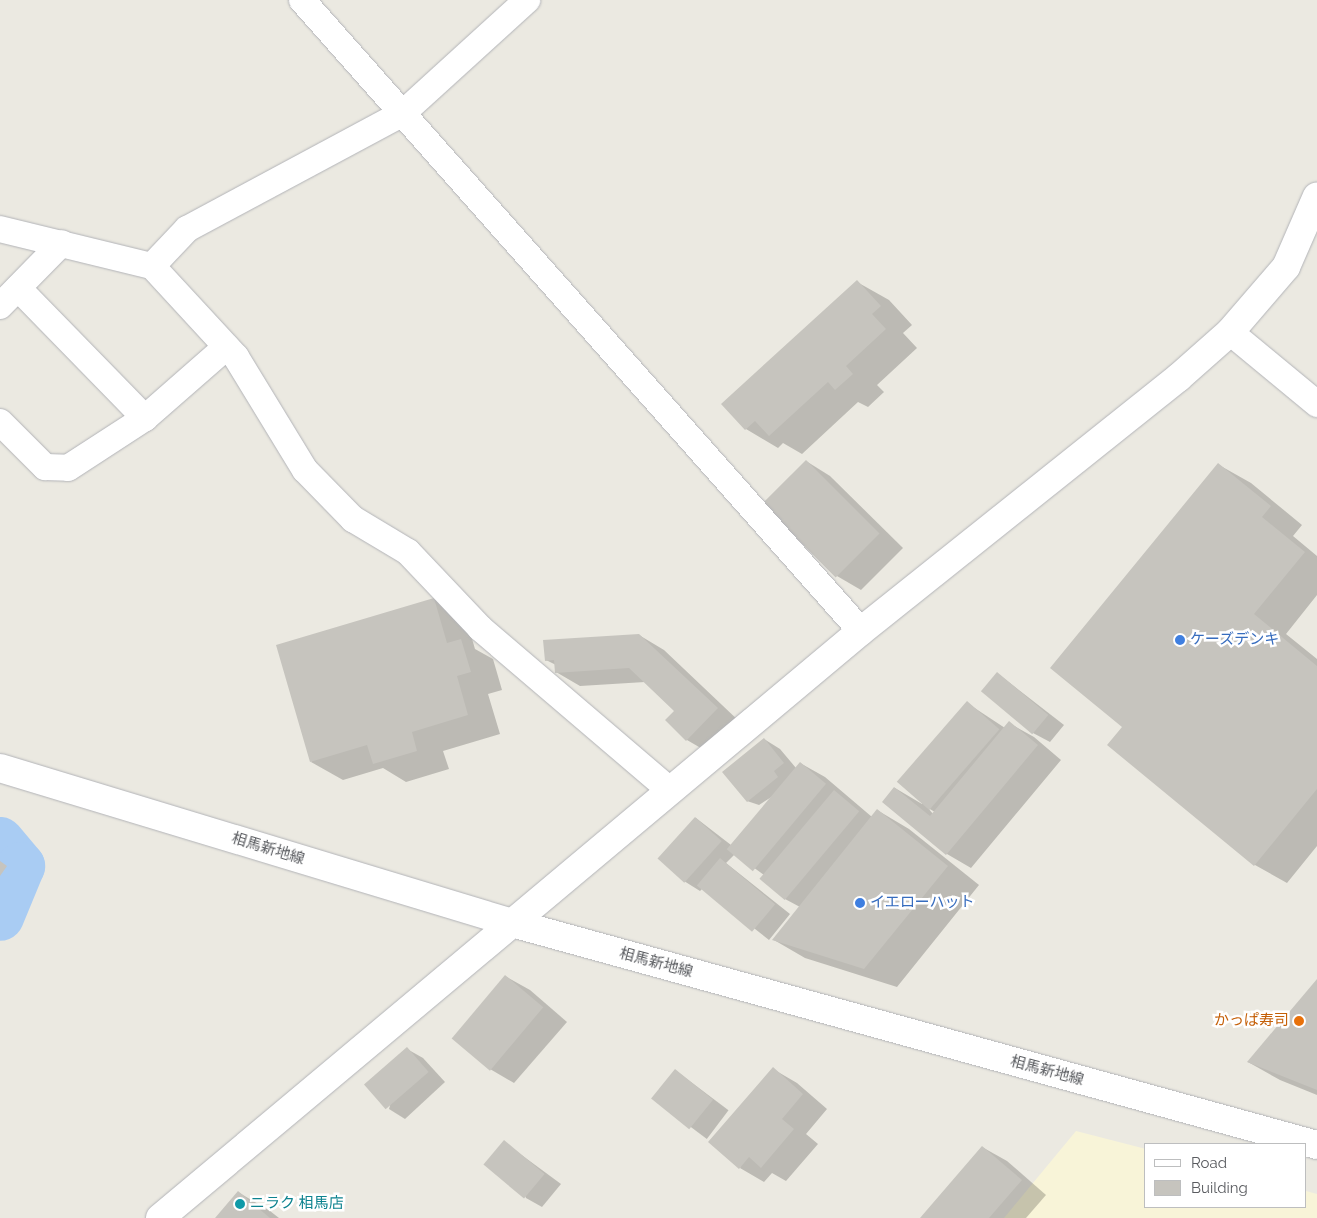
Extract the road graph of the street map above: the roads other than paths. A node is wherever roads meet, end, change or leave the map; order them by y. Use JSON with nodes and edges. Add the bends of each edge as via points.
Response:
{"nodes":[{"id":1,"x":302,"y":0,"type":"edge"},
{"id":2,"x":527,"y":0,"type":"edge"},
{"id":3,"x":403,"y":113,"type":"junction"},
{"id":4,"x":1317,"y":196,"type":"edge"},
{"id":5,"x":0,"y":228,"type":"edge"},
{"id":6,"x":62,"y":243,"type":"junction"},
{"id":7,"x":152,"y":266,"type":"junction"},
{"id":8,"x":18,"y":288,"type":"junction"},
{"id":9,"x":0,"y":306,"type":"edge"},
{"id":10,"x":1230,"y":332,"type":"junction"},
{"id":11,"x":226,"y":347,"type":"junction"},
{"id":12,"x":1317,"y":404,"type":"edge"},
{"id":13,"x":145,"y":418,"type":"junction"},
{"id":14,"x":0,"y":422,"type":"edge"},
{"id":15,"x":861,"y":631,"type":"junction"},
{"id":16,"x":0,"y":768,"type":"edge"},
{"id":17,"x":670,"y":790,"type":"junction"},
{"id":18,"x":512,"y":923,"type":"junction"},
{"id":19,"x":1317,"y":1145,"type":"edge"},
{"id":20,"x":160,"y":1218,"type":"edge"}],
"edges":[{"from":1,"to":3,"type":"street"},
{"from":2,"to":3,"type":"street"},
{"from":3,"to":7,"type":"street","via":[[187,229]]},
{"from":3,"to":15,"type":"street"},
{"from":4,"to":10,"type":"street","via":[[1286,267]]},
{"from":5,"to":6,"type":"street"},
{"from":6,"to":7,"type":"street"},
{"from":6,"to":8,"type":"street"},
{"from":7,"to":11,"type":"street"},
{"from":8,"to":9,"type":"street"},
{"from":8,"to":13,"type":"street"},
{"from":10,"to":12,"type":"street"},
{"from":10,"to":15,"type":"street","via":[[1178,378]]},
{"from":11,"to":13,"type":"street"},
{"from":11,"to":17,"type":"street","via":[[236,357],[305,470],[353,519],[408,552],[480,628]]},
{"from":13,"to":14,"type":"street","via":[[68,468],[45,467]]},
{"from":15,"to":17,"type":"street"},
{"from":16,"to":18,"type":"street","name":"相馬新地線"},
{"from":17,"to":18,"type":"street"},
{"from":18,"to":19,"type":"street","name":"相馬新地線"},
{"from":18,"to":20,"type":"street"}]}
